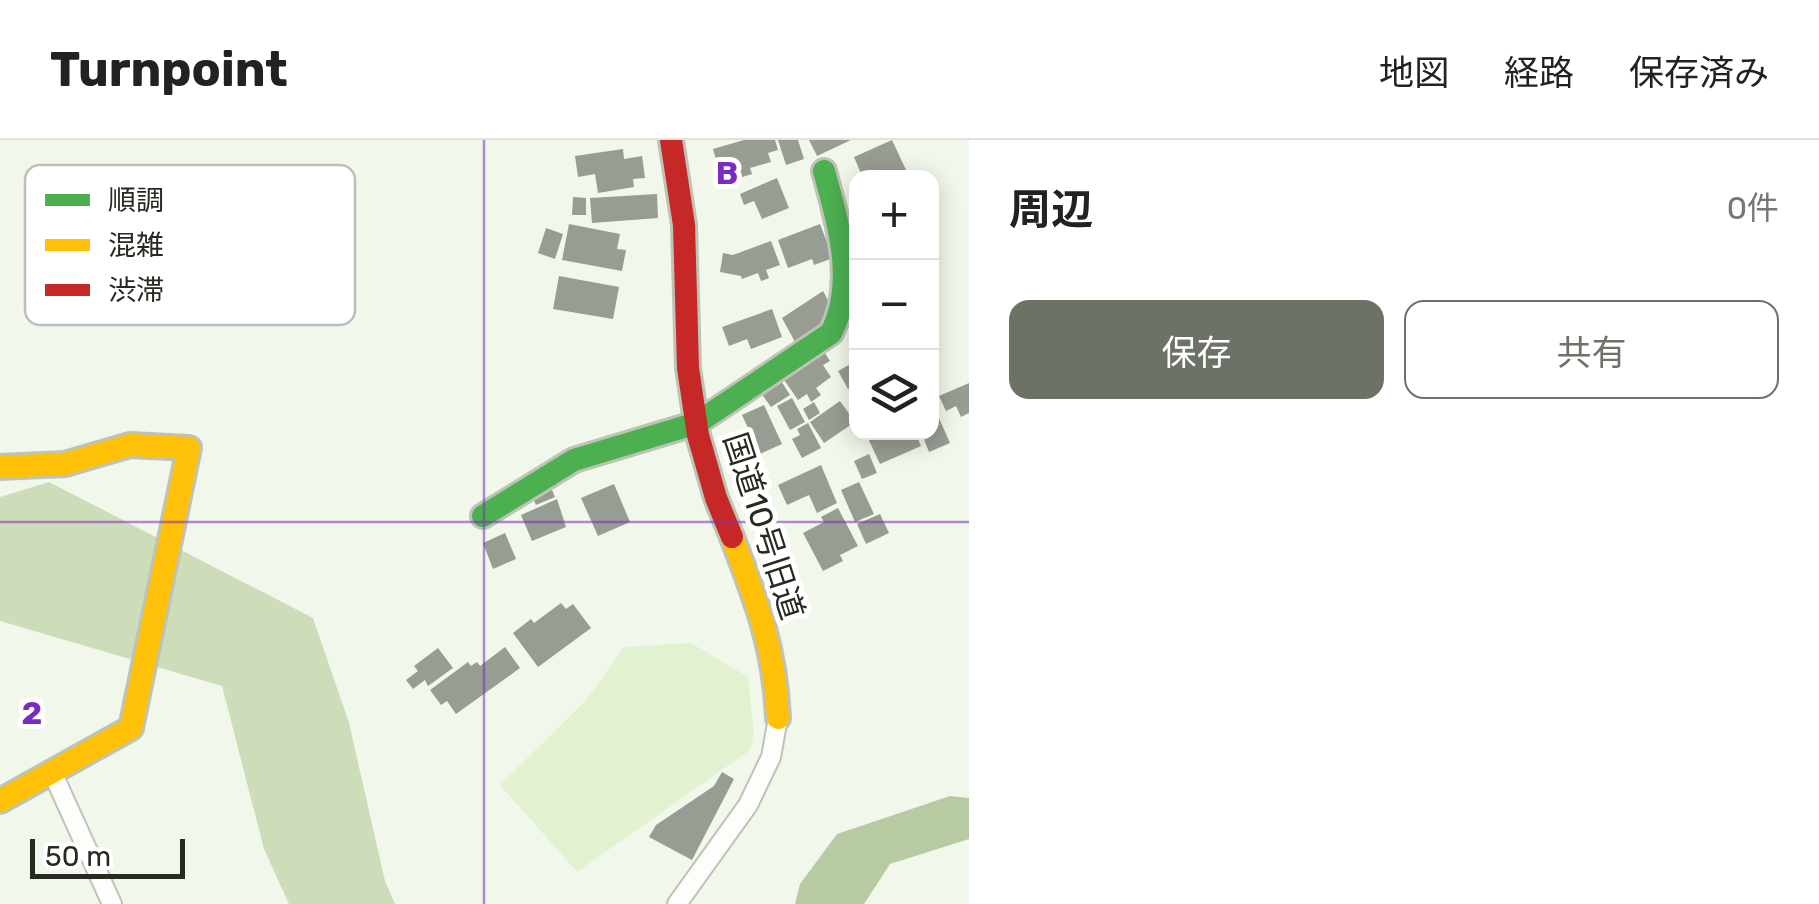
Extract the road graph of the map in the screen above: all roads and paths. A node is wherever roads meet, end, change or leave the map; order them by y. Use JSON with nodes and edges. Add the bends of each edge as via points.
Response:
{"nodes":[{"id":1,"x":670,"y":140,"type":"edge"},
{"id":2,"x":824,"y":170,"type":"dead end"},
{"id":3,"x":696,"y":423,"type":"junction"},
{"id":4,"x":0,"y":467,"type":"edge"},
{"id":5,"x":483,"y":516,"type":"dead end"},
{"id":6,"x":778,"y":718,"type":"joint"},
{"id":7,"x":53,"y":774,"type":"junction"},
{"id":8,"x":0,"y":801,"type":"edge"},
{"id":9,"x":686,"y":901,"type":"edge"},
{"id":10,"x":112,"y":904,"type":"edge"}],
"edges":[{"from":1,"to":3,"type":"street","name":"国道10号旧道","via":[[684,225]]},
{"from":2,"to":3,"type":"street","via":[[837,218],[845,297],[840,322]]},
{"from":3,"to":5,"type":"street","via":[[574,460]]},
{"from":3,"to":6,"type":"street","name":"国道10号旧道","via":[[716,498],[763,617]]},
{"from":4,"to":7,"type":"street","via":[[66,464],[130,445],[189,448],[131,728]]},
{"from":6,"to":9,"type":"street","name":"国道10号旧道","via":[[770,757],[748,805]]},
{"from":7,"to":8,"type":"street"},
{"from":7,"to":10,"type":"street"}]}
